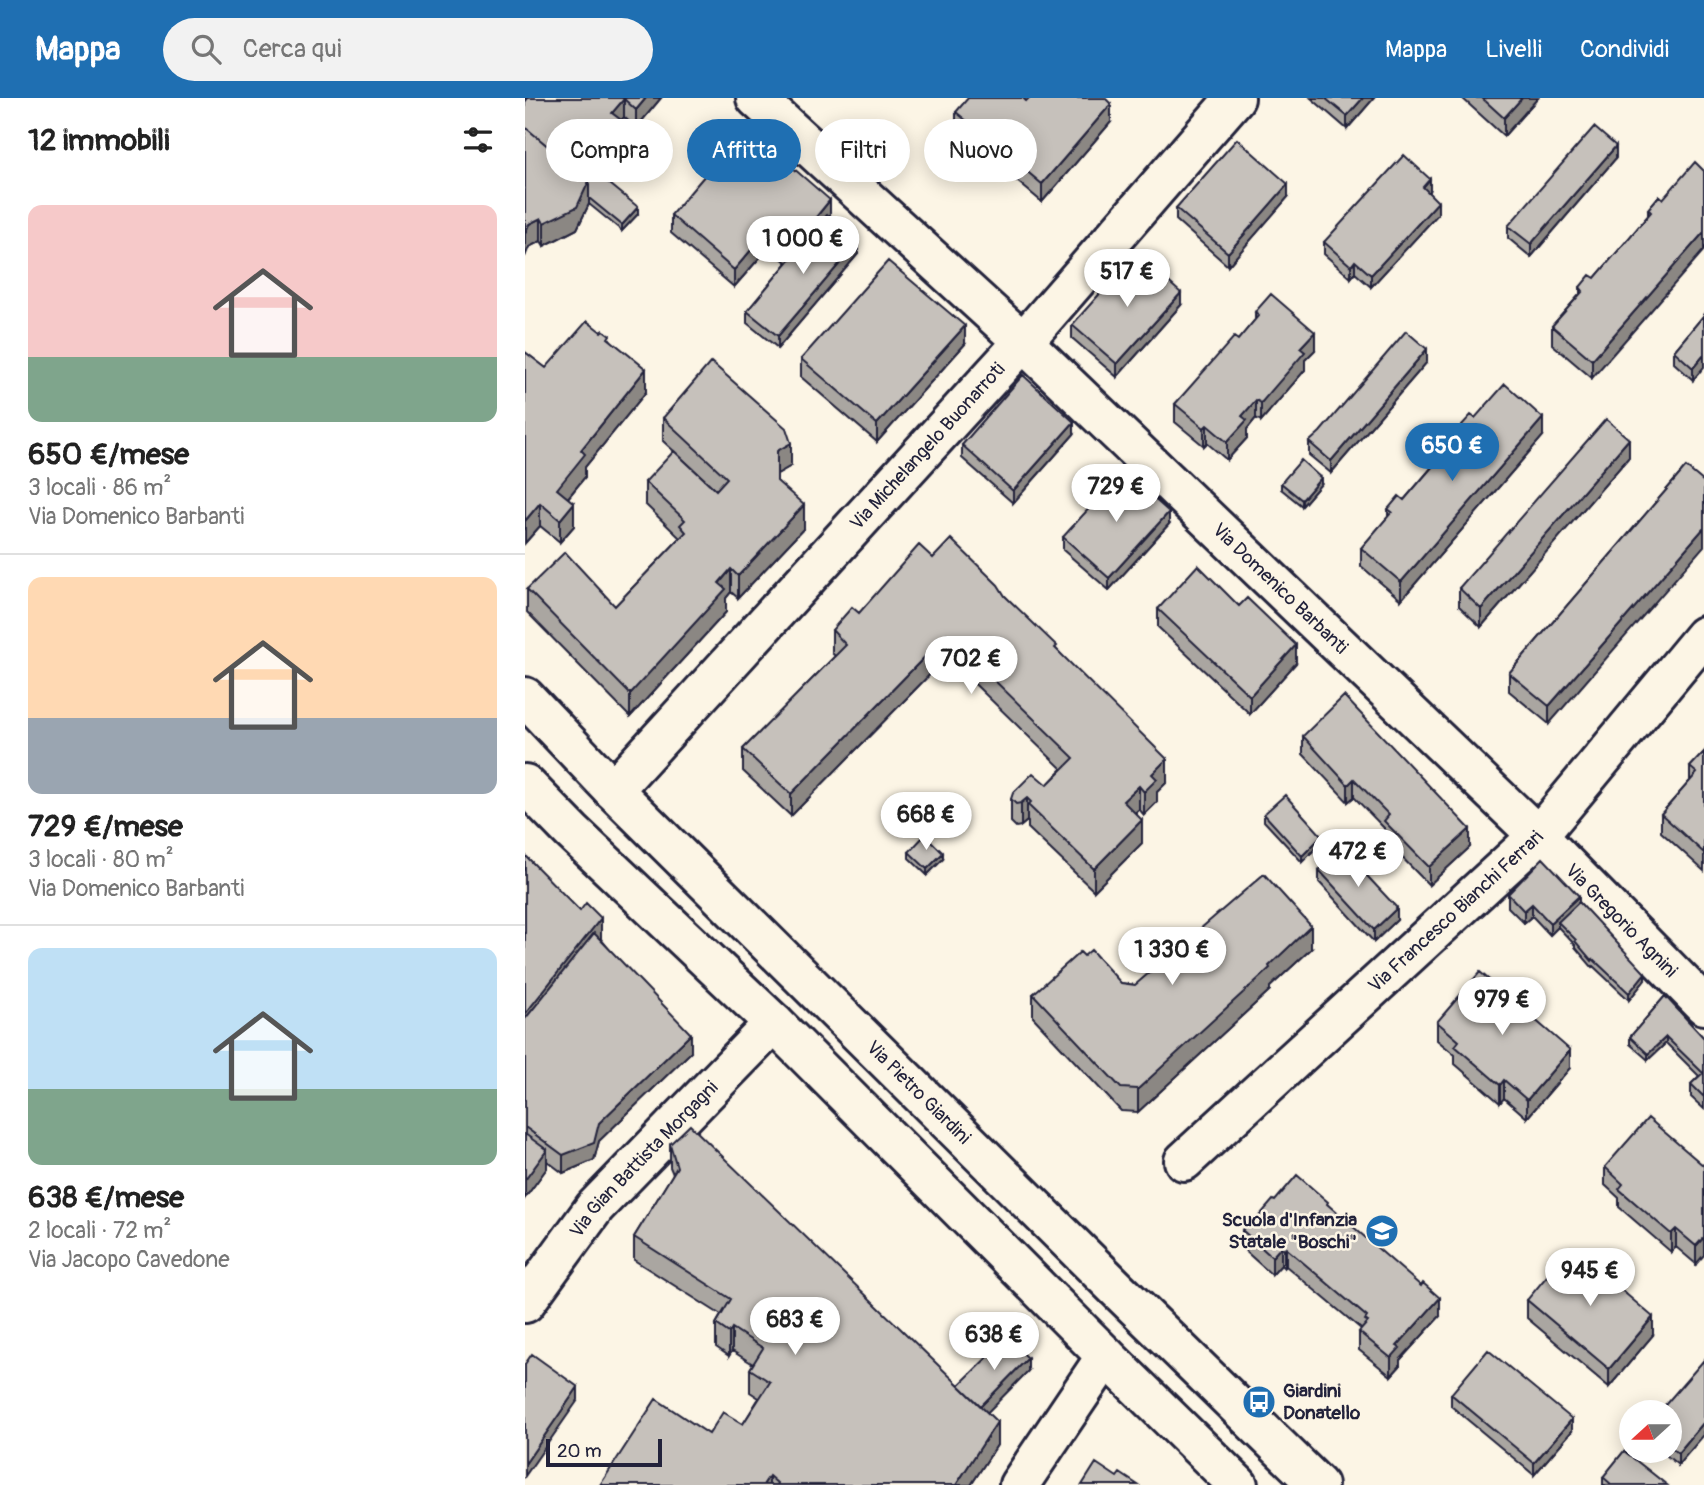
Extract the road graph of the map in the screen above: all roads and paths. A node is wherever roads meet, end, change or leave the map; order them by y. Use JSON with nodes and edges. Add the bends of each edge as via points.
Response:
{"nodes":[{"id":1,"x":756,"y":98,"type":"edge"},
{"id":2,"x":1235,"y":98,"type":"edge"},
{"id":3,"x":1023,"y":342,"type":"junction"},
{"id":4,"x":1704,"y":636,"type":"edge"},
{"id":5,"x":525,"y":697,"type":"edge"},
{"id":6,"x":525,"y":784,"type":"edge"},
{"id":7,"x":613,"y":790,"type":"junction"},
{"id":8,"x":1538,"y":836,"type":"junction"},
{"id":9,"x":1704,"y":1005,"type":"edge"},
{"id":10,"x":774,"y":1023,"type":"junction"},
{"id":11,"x":1184,"y":1161,"type":"dead end"},
{"id":12,"x":525,"y":1303,"type":"edge"},
{"id":13,"x":1106,"y":1356,"type":"junction"},
{"id":14,"x":1019,"y":1485,"type":"edge"},
{"id":15,"x":1238,"y":1485,"type":"edge"},
{"id":16,"x":1318,"y":1485,"type":"edge"}],
"edges":[{"from":1,"to":3,"type":"street","name":"Via Domenico Barbanti"},
{"from":2,"to":3,"type":"street","name":"Via Michelangelo Buonarroti"},
{"from":3,"to":7,"type":"street","name":"Via Michelangelo Buonarroti"},
{"from":3,"to":8,"type":"street","name":"Via Domenico Barbanti"},
{"from":4,"to":8,"type":"street","name":"Via Francesco Bianchi Ferrari"},
{"from":5,"to":7,"type":"street","name":"Via Pietro Giardini"},
{"from":6,"to":10,"type":"street"},
{"from":7,"to":16,"type":"street","name":"Via Pietro Giardini"},
{"from":8,"to":9,"type":"street","name":"Via Gregorio Agnini"},
{"from":8,"to":11,"type":"street","name":"Via Francesco Bianchi Ferrari"},
{"from":10,"to":12,"type":"street","name":"Via Gian Battista Morgagni","via":[[595,1207]]},
{"from":10,"to":13,"type":"street"},
{"from":13,"to":14,"type":"street"},
{"from":13,"to":15,"type":"street"}]}
